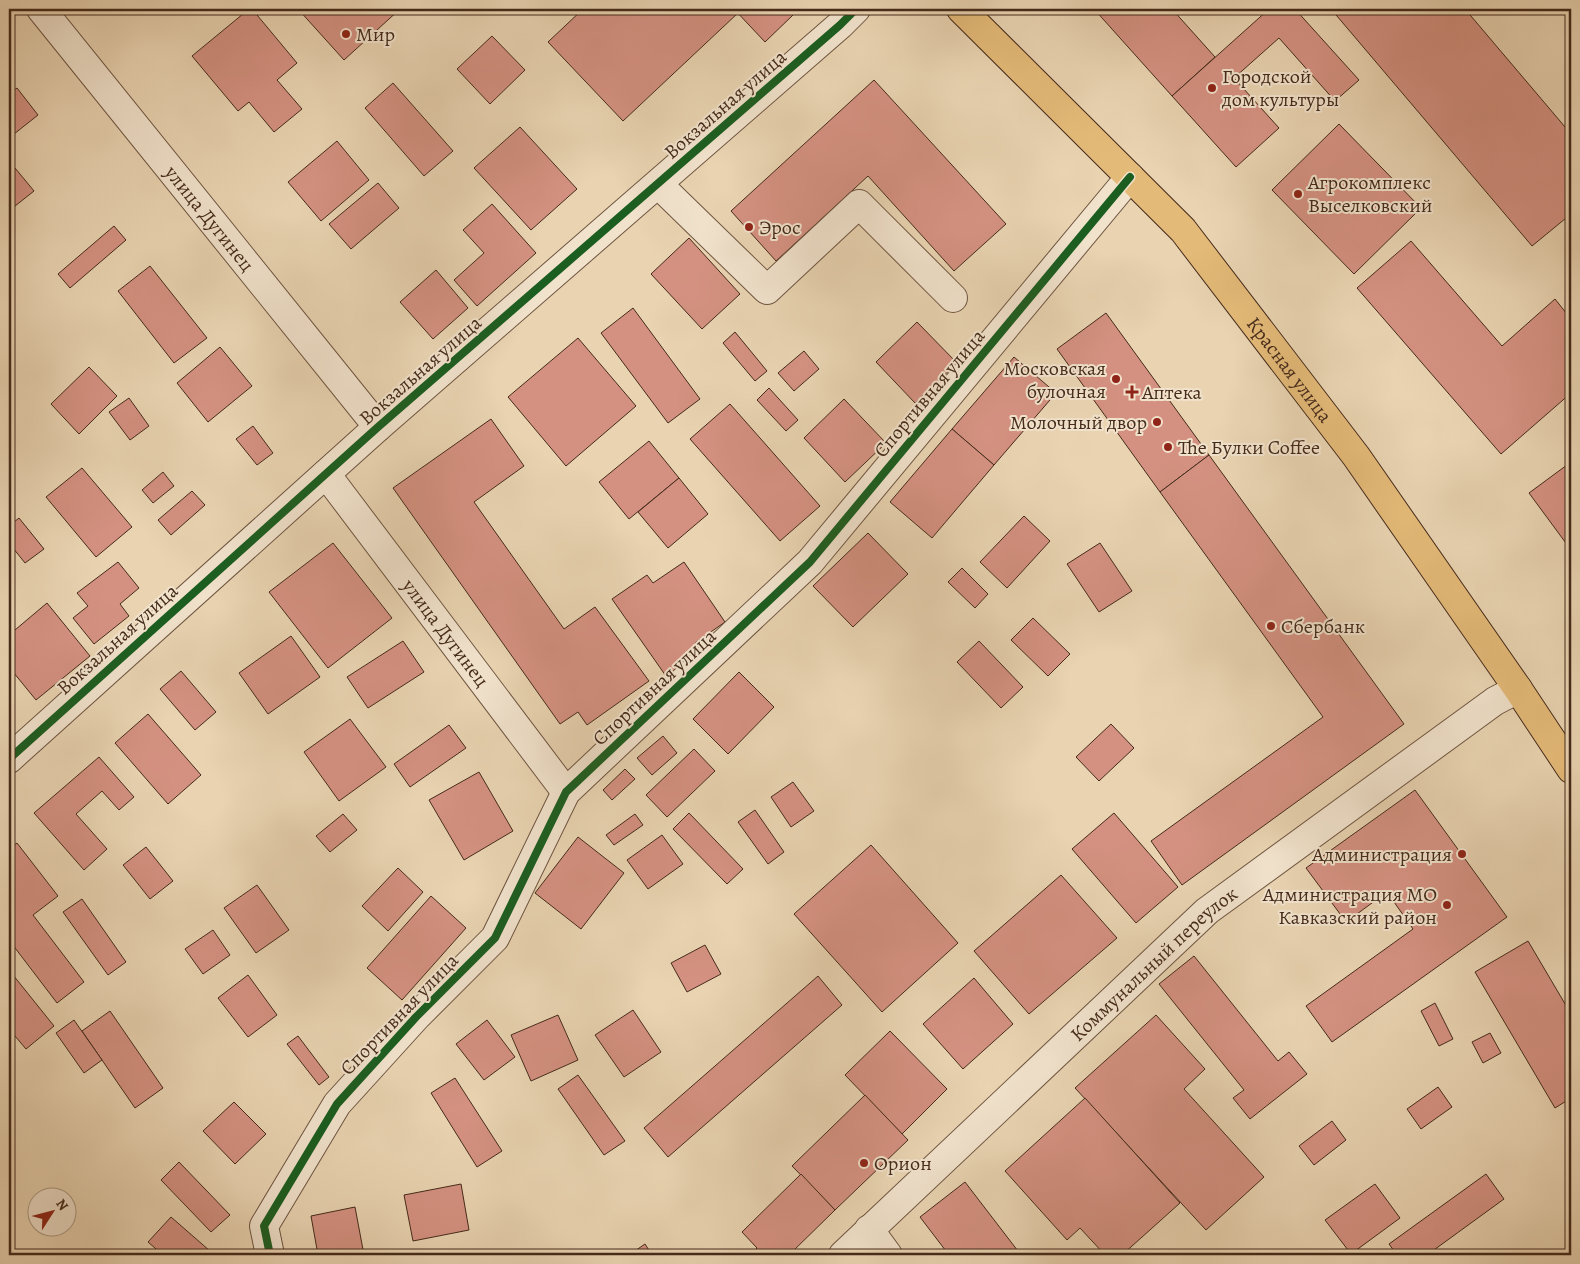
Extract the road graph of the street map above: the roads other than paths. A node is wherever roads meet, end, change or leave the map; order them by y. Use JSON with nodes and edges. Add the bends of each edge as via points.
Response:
{"nodes":[{"id":1,"x":40,"y":9,"type":"edge"},
{"id":2,"x":856,"y":9,"type":"edge"},
{"id":3,"x":961,"y":9,"type":"edge"},
{"id":4,"x":1130,"y":177,"type":"junction"},
{"id":5,"x":658,"y":184,"type":"junction"},
{"id":6,"x":953,"y":298,"type":"dead end"},
{"id":7,"x":378,"y":427,"type":"junction"},
{"id":8,"x":326,"y":474,"type":"junction"},
{"id":9,"x":1518,"y":689,"type":"junction"},
{"id":10,"x":9,"y":759,"type":"edge"},
{"id":11,"x":1571,"y":769,"type":"edge"},
{"id":12,"x":566,"y":792,"type":"junction"},
{"id":13,"x":869,"y":1229,"type":"junction"},
{"id":14,"x":270,"y":1255,"type":"edge"},
{"id":15,"x":843,"y":1255,"type":"edge"},
{"id":16,"x":888,"y":1255,"type":"edge"}],
"edges":[{"from":1,"to":7,"type":"street","name":"улица Дугинец"},
{"from":2,"to":5,"type":"street","name":"Вокзальная улица"},
{"from":3,"to":4,"type":"main road","name":"Красная улица"},
{"from":4,"to":9,"type":"main road","name":"Красная улица","via":[[1183,230],[1350,448]]},
{"from":4,"to":12,"type":"street","name":"Спортивная улица","via":[[810,562]]},
{"from":5,"to":6,"type":"street","via":[[767,290],[859,204]]},
{"from":5,"to":7,"type":"street","name":"Вокзальная улица"},
{"from":7,"to":8,"type":"street","name":"Вокзальная улица"},
{"from":8,"to":10,"type":"street","name":"Вокзальная улица"},
{"from":8,"to":12,"type":"street","name":"улица Дугинец"},
{"from":9,"to":11,"type":"main road","name":"Красная улица"},
{"from":9,"to":13,"type":"street","name":"Коммунальный переулок","via":[[1487,707],[1207,911]]},
{"from":12,"to":14,"type":"street","name":"Спортивная улица","via":[[496,938],[336,1104],[264,1226]]},
{"from":13,"to":15,"type":"street","name":"Коммунальный переулок"},
{"from":13,"to":16,"type":"street"}]}
